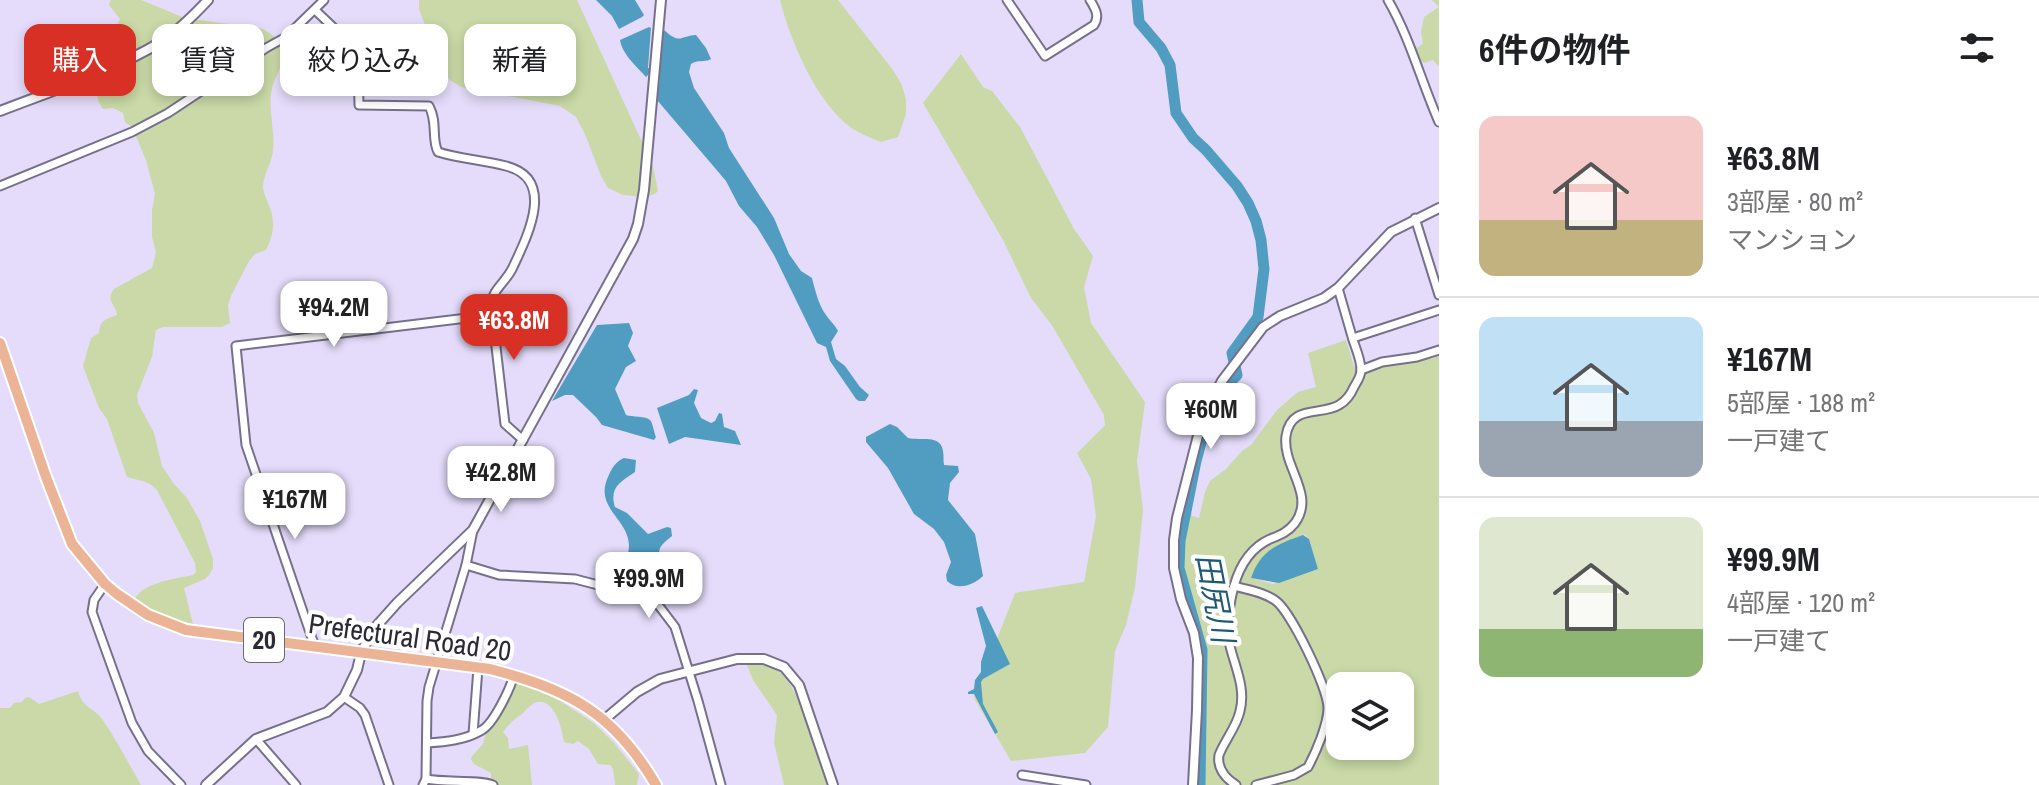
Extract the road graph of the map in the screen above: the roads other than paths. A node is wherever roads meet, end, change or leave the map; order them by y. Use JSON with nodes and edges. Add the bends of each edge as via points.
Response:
{"nodes":[{"id":1,"x":208,"y":0,"type":"edge"},
{"id":2,"x":324,"y":0,"type":"edge"},
{"id":3,"x":1007,"y":0,"type":"edge"},
{"id":4,"x":1090,"y":0,"type":"edge"},
{"id":5,"x":1388,"y":0,"type":"edge"},
{"id":6,"x":660,"y":3,"type":"edge"},
{"id":7,"x":315,"y":10,"type":"junction"},
{"id":8,"x":0,"y":111,"type":"edge"},
{"id":9,"x":1439,"y":122,"type":"edge"},
{"id":10,"x":0,"y":186,"type":"edge"},
{"id":11,"x":1439,"y":208,"type":"edge"},
{"id":12,"x":1415,"y":218,"type":"junction"},
{"id":13,"x":1338,"y":288,"type":"junction"},
{"id":14,"x":1439,"y":295,"type":"edge"},
{"id":15,"x":1439,"y":310,"type":"edge"},
{"id":16,"x":492,"y":315,"type":"junction"},
{"id":17,"x":1353,"y":338,"type":"junction"},
{"id":18,"x":0,"y":343,"type":"edge"},
{"id":19,"x":1439,"y":350,"type":"edge"},
{"id":20,"x":1361,"y":370,"type":"junction"},
{"id":21,"x":523,"y":440,"type":"junction"},
{"id":22,"x":473,"y":530,"type":"junction"},
{"id":23,"x":466,"y":565,"type":"junction"},
{"id":24,"x":105,"y":584,"type":"junction"},
{"id":25,"x":1234,"y":586,"type":"junction"},
{"id":26,"x":315,"y":647,"type":"junction"},
{"id":27,"x":361,"y":653,"type":"junction"},
{"id":28,"x":436,"y":662,"type":"junction"},
{"id":29,"x":478,"y":668,"type":"junction"},
{"id":30,"x":687,"y":671,"type":"junction"},
{"id":31,"x":514,"y":675,"type":"junction"},
{"id":32,"x":344,"y":697,"type":"junction"},
{"id":33,"x":605,"y":719,"type":"junction"},
{"id":34,"x":473,"y":734,"type":"junction"},
{"id":35,"x":256,"y":739,"type":"junction"},
{"id":36,"x":427,"y":743,"type":"junction"},
{"id":37,"x":1022,"y":775,"type":"dead end"},
{"id":38,"x":424,"y":782,"type":"edge"},
{"id":39,"x":181,"y":785,"type":"edge"},
{"id":40,"x":206,"y":785,"type":"edge"},
{"id":41,"x":296,"y":785,"type":"edge"},
{"id":42,"x":389,"y":785,"type":"edge"},
{"id":43,"x":493,"y":785,"type":"edge"},
{"id":44,"x":656,"y":785,"type":"edge"},
{"id":45,"x":721,"y":785,"type":"edge"},
{"id":46,"x":833,"y":785,"type":"edge"},
{"id":47,"x":1086,"y":785,"type":"edge"},
{"id":48,"x":1193,"y":785,"type":"edge"},
{"id":49,"x":1236,"y":785,"type":"edge"},
{"id":50,"x":1256,"y":785,"type":"edge"}],
"edges":[{"from":1,"to":8,"type":"street","via":[[164,40]]},
{"from":2,"to":7,"type":"street"},
{"from":3,"to":4,"type":"street","via":[[1045,56],[1094,25],[1097,15]]},
{"from":5,"to":9,"type":"street"},
{"from":6,"to":21,"type":"street","via":[[638,224]]},
{"from":7,"to":10,"type":"street","via":[[286,37],[168,113]]},
{"from":7,"to":16,"type":"street","via":[[355,48],[359,105],[429,106],[438,152],[509,167],[529,181],[533,217],[513,269],[493,294]]},
{"from":11,"to":12,"type":"street"},
{"from":12,"to":13,"type":"street","via":[[1381,241]]},
{"from":12,"to":14,"type":"street"},
{"from":13,"to":17,"type":"street"},
{"from":13,"to":48,"type":"street","via":[[1263,327],[1203,416],[1174,540],[1174,568],[1198,658]]},
{"from":15,"to":17,"type":"street"},
{"from":16,"to":21,"type":"street","via":[[505,424]]},
{"from":16,"to":26,"type":"street","via":[[236,346],[246,445]]},
{"from":17,"to":20,"type":"street"},
{"from":18,"to":24,"type":"main road","name":"Prefectural Road 20","number":"20","via":[[63,524],[72,544]]},
{"from":19,"to":20,"type":"street"},
{"from":20,"to":25,"type":"street","via":[[1352,392],[1339,405],[1306,412],[1289,426],[1286,449],[1302,497],[1300,514],[1287,532],[1252,550]]},
{"from":21,"to":22,"type":"street"},
{"from":22,"to":23,"type":"street"},
{"from":22,"to":27,"type":"street","via":[[381,620]]},
{"from":23,"to":28,"type":"street"},
{"from":23,"to":30,"type":"street","via":[[499,575],[575,579],[625,592],[651,590],[675,627]]},
{"from":24,"to":26,"type":"main road","name":"Prefectural Road 20","number":"20","via":[[148,615],[186,630]]},
{"from":24,"to":39,"type":"street","via":[[92,612],[121,695],[148,751]]},
{"from":25,"to":49,"type":"street","via":[[1228,632],[1241,684],[1240,711],[1218,762]]},
{"from":25,"to":50,"type":"street","via":[[1279,603],[1327,701],[1308,767]]},
{"from":26,"to":27,"type":"main road","name":"Prefectural Road 20","number":"20"},
{"from":27,"to":28,"type":"main road","name":"Prefectural Road 20","number":"20"},
{"from":27,"to":32,"type":"street"},
{"from":28,"to":29,"type":"main road","name":"Prefectural Road 20","number":"20"},
{"from":28,"to":36,"type":"street","via":[[427,701]]},
{"from":29,"to":31,"type":"main road","name":"Prefectural Road 20","number":"20"},
{"from":29,"to":34,"type":"street"},
{"from":30,"to":33,"type":"street","via":[[637,692]]},
{"from":30,"to":45,"type":"street"},
{"from":30,"to":46,"type":"street","via":[[750,657],[784,667],[799,685]]},
{"from":31,"to":33,"type":"main road","name":"Prefectural Road 20","number":"20","via":[[567,695]]},
{"from":31,"to":34,"type":"street","via":[[490,722]]},
{"from":32,"to":35,"type":"street","via":[[327,712]]},
{"from":32,"to":42,"type":"street","via":[[365,715]]},
{"from":33,"to":44,"type":"main road","name":"Prefectural Road 20","number":"20"},
{"from":34,"to":36,"type":"street"},
{"from":35,"to":40,"type":"street"},
{"from":35,"to":41,"type":"street"},
{"from":36,"to":38,"type":"street"},
{"from":37,"to":47,"type":"street"},
{"from":38,"to":43,"type":"street"}]}
